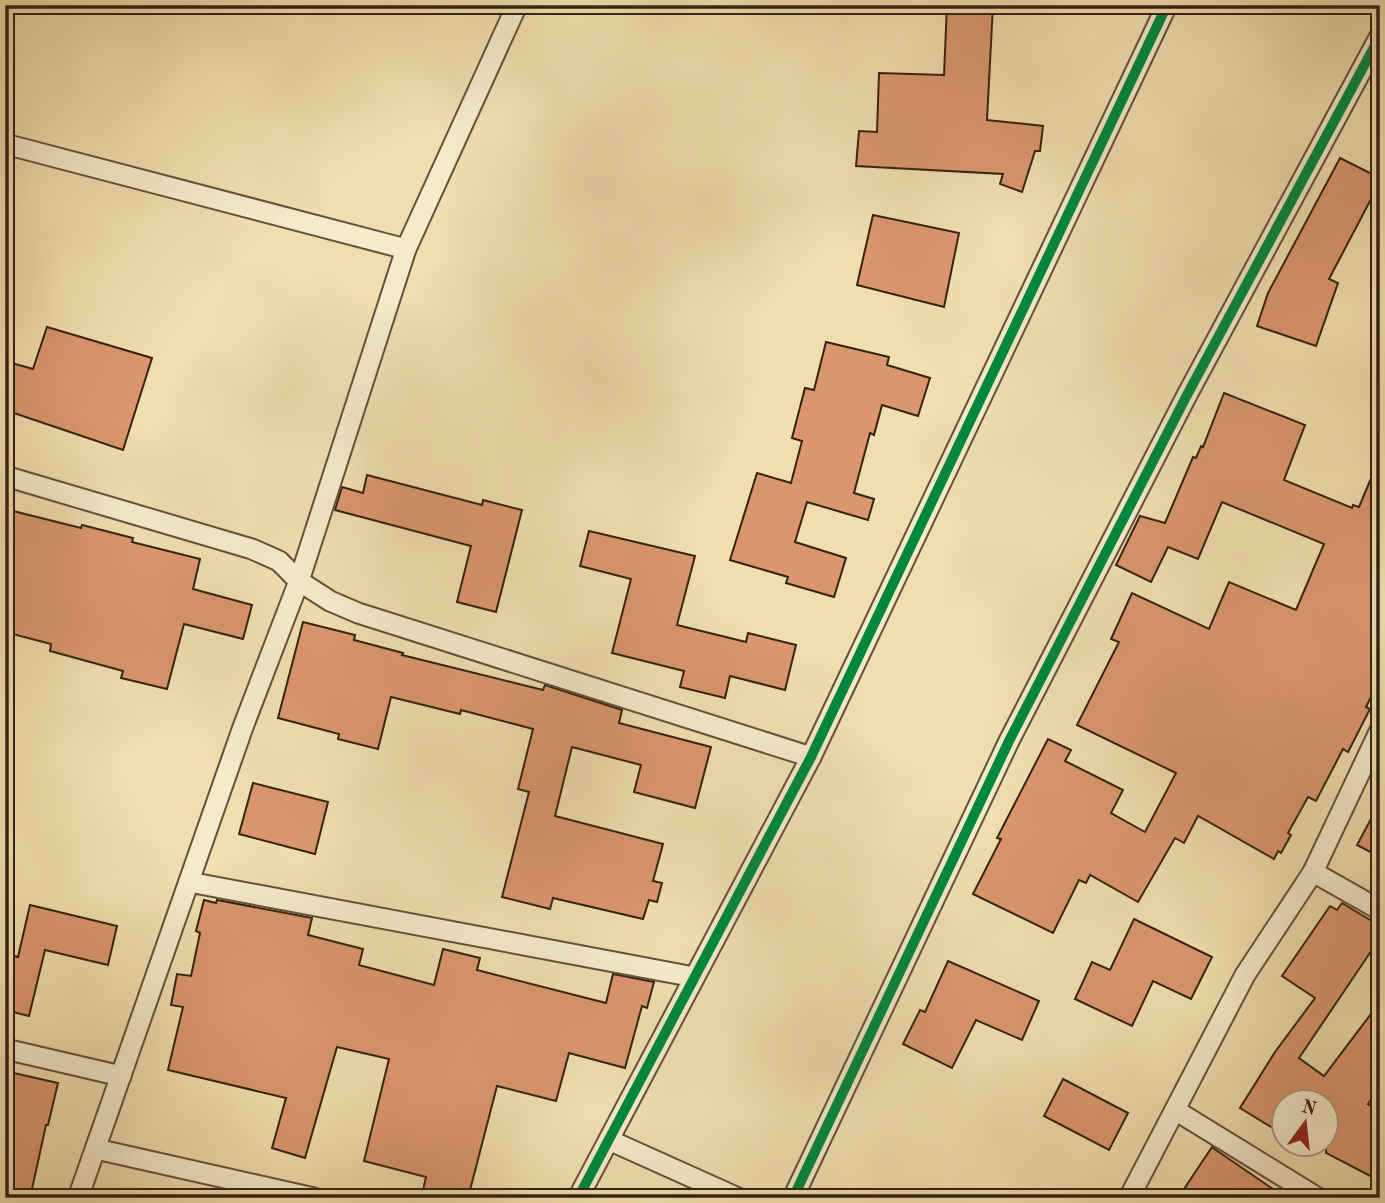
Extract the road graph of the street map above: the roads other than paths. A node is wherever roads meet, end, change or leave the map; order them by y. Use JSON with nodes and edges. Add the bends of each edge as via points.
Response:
{"nodes":[{"id":1,"x":517,"y":5,"type":"edge"},
{"id":2,"x":1167,"y":5,"type":"edge"},
{"id":3,"x":1380,"y":36,"type":"edge"},
{"id":4,"x":5,"y":144,"type":"edge"},
{"id":5,"x":406,"y":249,"type":"junction"},
{"id":6,"x":5,"y":476,"type":"edge"},
{"id":7,"x":299,"y":581,"type":"junction"},
{"id":8,"x":1380,"y":730,"type":"edge"},
{"id":9,"x":811,"y":757,"type":"junction"},
{"id":10,"x":1313,"y":872,"type":"junction"},
{"id":11,"x":189,"y":882,"type":"junction"},
{"id":12,"x":1380,"y":910,"type":"edge"},
{"id":13,"x":695,"y":977,"type":"junction"},
{"id":14,"x":5,"y":1049,"type":"edge"},
{"id":15,"x":121,"y":1076,"type":"junction"},
{"id":16,"x":1175,"y":1110,"type":"junction"},
{"id":17,"x":608,"y":1140,"type":"junction"},
{"id":18,"x":96,"y":1149,"type":"junction"},
{"id":19,"x":78,"y":1198,"type":"edge"},
{"id":20,"x":314,"y":1198,"type":"edge"},
{"id":21,"x":578,"y":1198,"type":"edge"},
{"id":22,"x":738,"y":1198,"type":"edge"},
{"id":23,"x":793,"y":1198,"type":"edge"},
{"id":24,"x":1129,"y":1198,"type":"edge"},
{"id":25,"x":1318,"y":1198,"type":"edge"}],
"edges":[{"from":1,"to":5,"type":"street"},
{"from":2,"to":9,"type":"street"},
{"from":3,"to":23,"type":"street","via":[[1193,383],[1009,741]]},
{"from":4,"to":5,"type":"street"},
{"from":5,"to":7,"type":"street"},
{"from":6,"to":7,"type":"street","via":[[253,549],[279,561]]},
{"from":7,"to":9,"type":"street","via":[[358,613]]},
{"from":7,"to":11,"type":"street"},
{"from":8,"to":10,"type":"street"},
{"from":9,"to":13,"type":"street"},
{"from":10,"to":12,"type":"street"},
{"from":10,"to":16,"type":"street","via":[[1245,975]]},
{"from":11,"to":13,"type":"street"},
{"from":11,"to":15,"type":"street"},
{"from":13,"to":17,"type":"street"},
{"from":14,"to":15,"type":"street"},
{"from":15,"to":18,"type":"street"},
{"from":16,"to":24,"type":"street"},
{"from":16,"to":25,"type":"street"},
{"from":17,"to":21,"type":"street"},
{"from":17,"to":22,"type":"street"},
{"from":18,"to":19,"type":"street"},
{"from":18,"to":20,"type":"street"}]}
